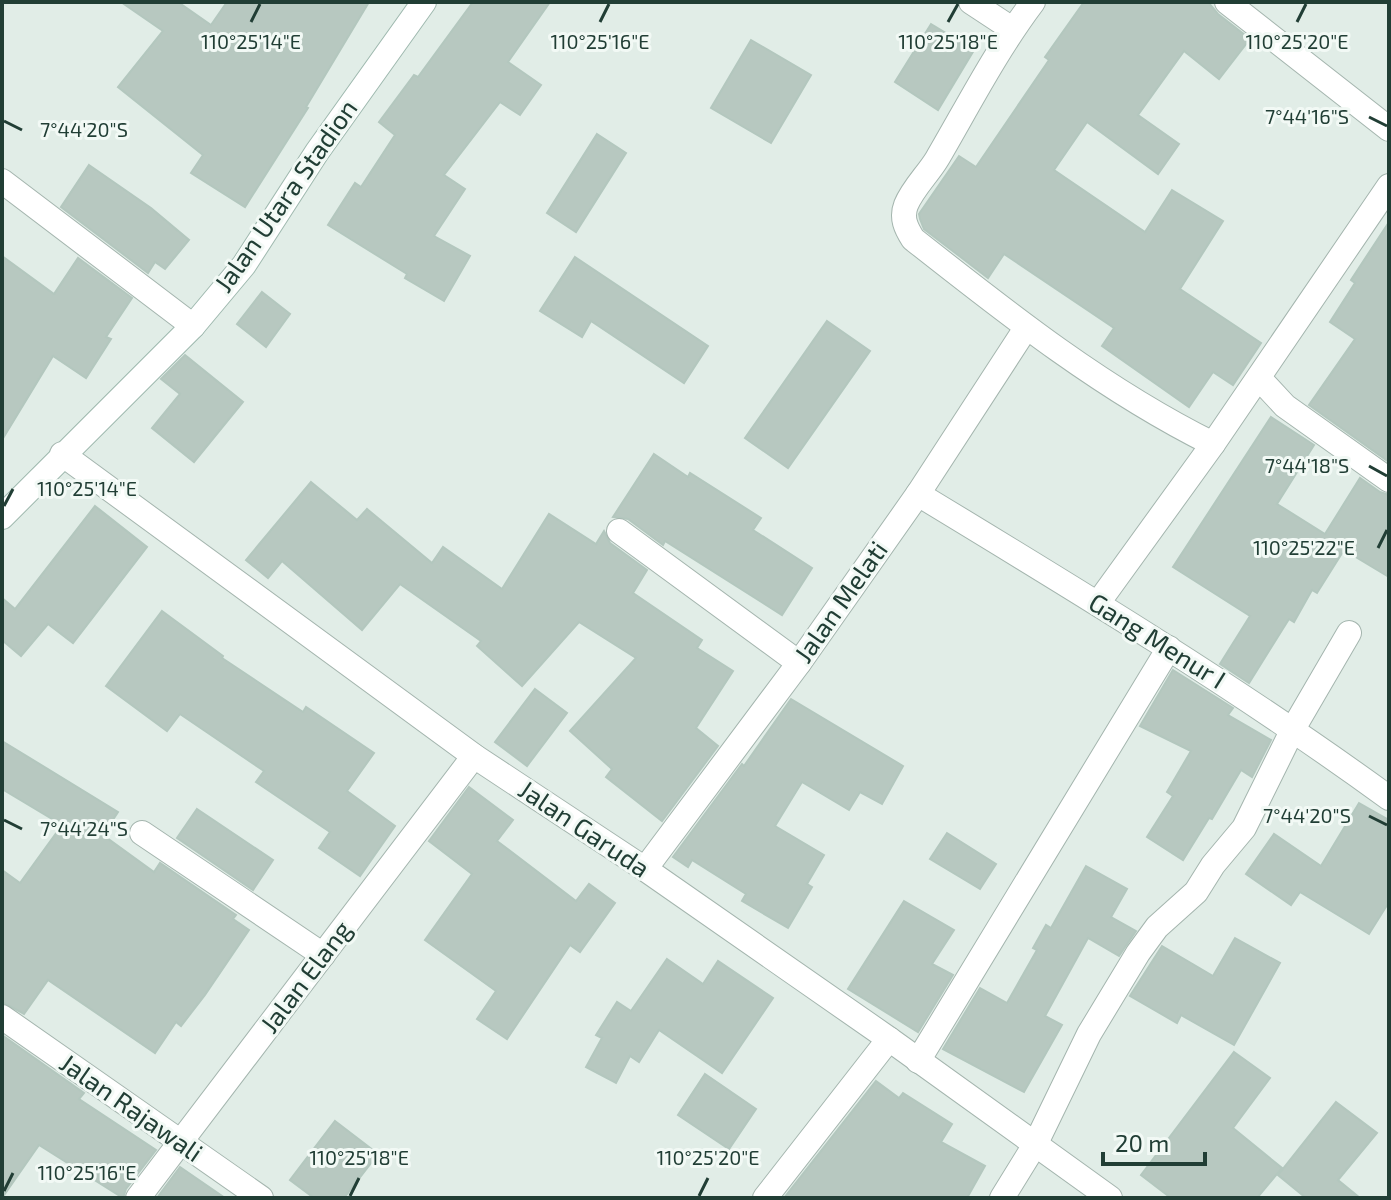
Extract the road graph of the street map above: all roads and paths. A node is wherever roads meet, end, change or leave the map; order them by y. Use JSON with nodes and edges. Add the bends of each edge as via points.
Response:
{"nodes":[{"id":1,"x":424,"y":2,"type":"edge"},
{"id":2,"x":971,"y":2,"type":"edge"},
{"id":3,"x":1033,"y":2,"type":"edge"},
{"id":4,"x":1227,"y":2,"type":"edge"},
{"id":5,"x":1012,"y":29,"type":"junction"},
{"id":6,"x":1389,"y":129,"type":"edge"},
{"id":7,"x":2,"y":181,"type":"edge"},
{"id":8,"x":1389,"y":186,"type":"edge"},
{"id":9,"x":193,"y":326,"type":"junction"},
{"id":10,"x":1026,"y":328,"type":"junction"},
{"id":11,"x":1259,"y":378,"type":"junction"},
{"id":12,"x":1213,"y":444,"type":"junction"},
{"id":13,"x":62,"y":454,"type":"junction"},
{"id":14,"x":1389,"y":480,"type":"edge"},
{"id":15,"x":918,"y":494,"type":"junction"},
{"id":16,"x":6,"y":504,"type":"edge"},
{"id":17,"x":619,"y":531,"type":"dead end"},
{"id":18,"x":1098,"y":603,"type":"junction"},
{"id":19,"x":1349,"y":633,"type":"dead end"},
{"id":20,"x":1169,"y":648,"type":"junction"},
{"id":21,"x":799,"y":663,"type":"junction"},
{"id":22,"x":1293,"y":729,"type":"junction"},
{"id":23,"x":474,"y":756,"type":"junction"},
{"id":24,"x":1389,"y":798,"type":"edge"},
{"id":25,"x":142,"y":833,"type":"dead end"},
{"id":26,"x":645,"y":869,"type":"junction"},
{"id":27,"x":323,"y":955,"type":"junction"},
{"id":28,"x":2,"y":1017,"type":"edge"},
{"id":29,"x":889,"y":1039,"type":"junction"},
{"id":30,"x":918,"y":1061,"type":"junction"},
{"id":31,"x":180,"y":1143,"type":"junction"},
{"id":32,"x":1036,"y":1143,"type":"junction"},
{"id":33,"x":138,"y":1198,"type":"edge"},
{"id":34,"x":261,"y":1198,"type":"edge"},
{"id":35,"x":765,"y":1198,"type":"edge"},
{"id":36,"x":1002,"y":1198,"type":"edge"},
{"id":37,"x":1110,"y":1198,"type":"edge"}],
"edges":[{"from":1,"to":9,"type":"street","name":"Jalan Utara Stadion","via":[[244,265]]},
{"from":2,"to":5,"type":"street"},
{"from":3,"to":5,"type":"street"},
{"from":4,"to":6,"type":"street"},
{"from":5,"to":10,"type":"street","via":[[910,198],[904,217],[913,239]]},
{"from":7,"to":9,"type":"street"},
{"from":8,"to":11,"type":"street"},
{"from":9,"to":13,"type":"street","name":"Jalan Utara Stadion"},
{"from":10,"to":12,"type":"street","via":[[1172,424]]},
{"from":10,"to":15,"type":"street","name":"Jalan Melati"},
{"from":11,"to":12,"type":"street"},
{"from":11,"to":14,"type":"street","via":[[1285,406]]},
{"from":12,"to":18,"type":"street"},
{"from":13,"to":16,"type":"street","name":"Jalan Utara Stadion"},
{"from":13,"to":23,"type":"street","name":"Jalan Garuda"},
{"from":15,"to":18,"type":"street","name":"Gang Menur I"},
{"from":15,"to":21,"type":"street","name":"Jalan Melati"},
{"from":17,"to":21,"type":"street"},
{"from":18,"to":20,"type":"street","name":"Gang Menur I"},
{"from":19,"to":22,"type":"street"},
{"from":20,"to":22,"type":"street","name":"Gang Menur I"},
{"from":20,"to":30,"type":"street"},
{"from":21,"to":26,"type":"street","name":"Jalan Melati"},
{"from":22,"to":24,"type":"street","name":"Gang Menur I"},
{"from":22,"to":32,"type":"street","via":[[1244,828],[1196,892],[1157,927],[1138,953],[1089,1034]]},
{"from":23,"to":26,"type":"street","name":"Jalan Garuda"},
{"from":23,"to":27,"type":"street","name":"Jalan Elang"},
{"from":25,"to":27,"type":"street"},
{"from":26,"to":29,"type":"street","name":"Jalan Garuda"},
{"from":27,"to":31,"type":"street","name":"Jalan Elang"},
{"from":28,"to":31,"type":"street","name":"Jalan Rajawali"},
{"from":29,"to":30,"type":"street","name":"Jalan Garuda"},
{"from":29,"to":35,"type":"street"},
{"from":30,"to":32,"type":"street","name":"Jalan Garuda"},
{"from":31,"to":33,"type":"street","name":"Jalan Elang"},
{"from":31,"to":34,"type":"street","name":"Jalan Rajawali"},
{"from":32,"to":36,"type":"street"},
{"from":32,"to":37,"type":"street","name":"Jalan Garuda"}]}
